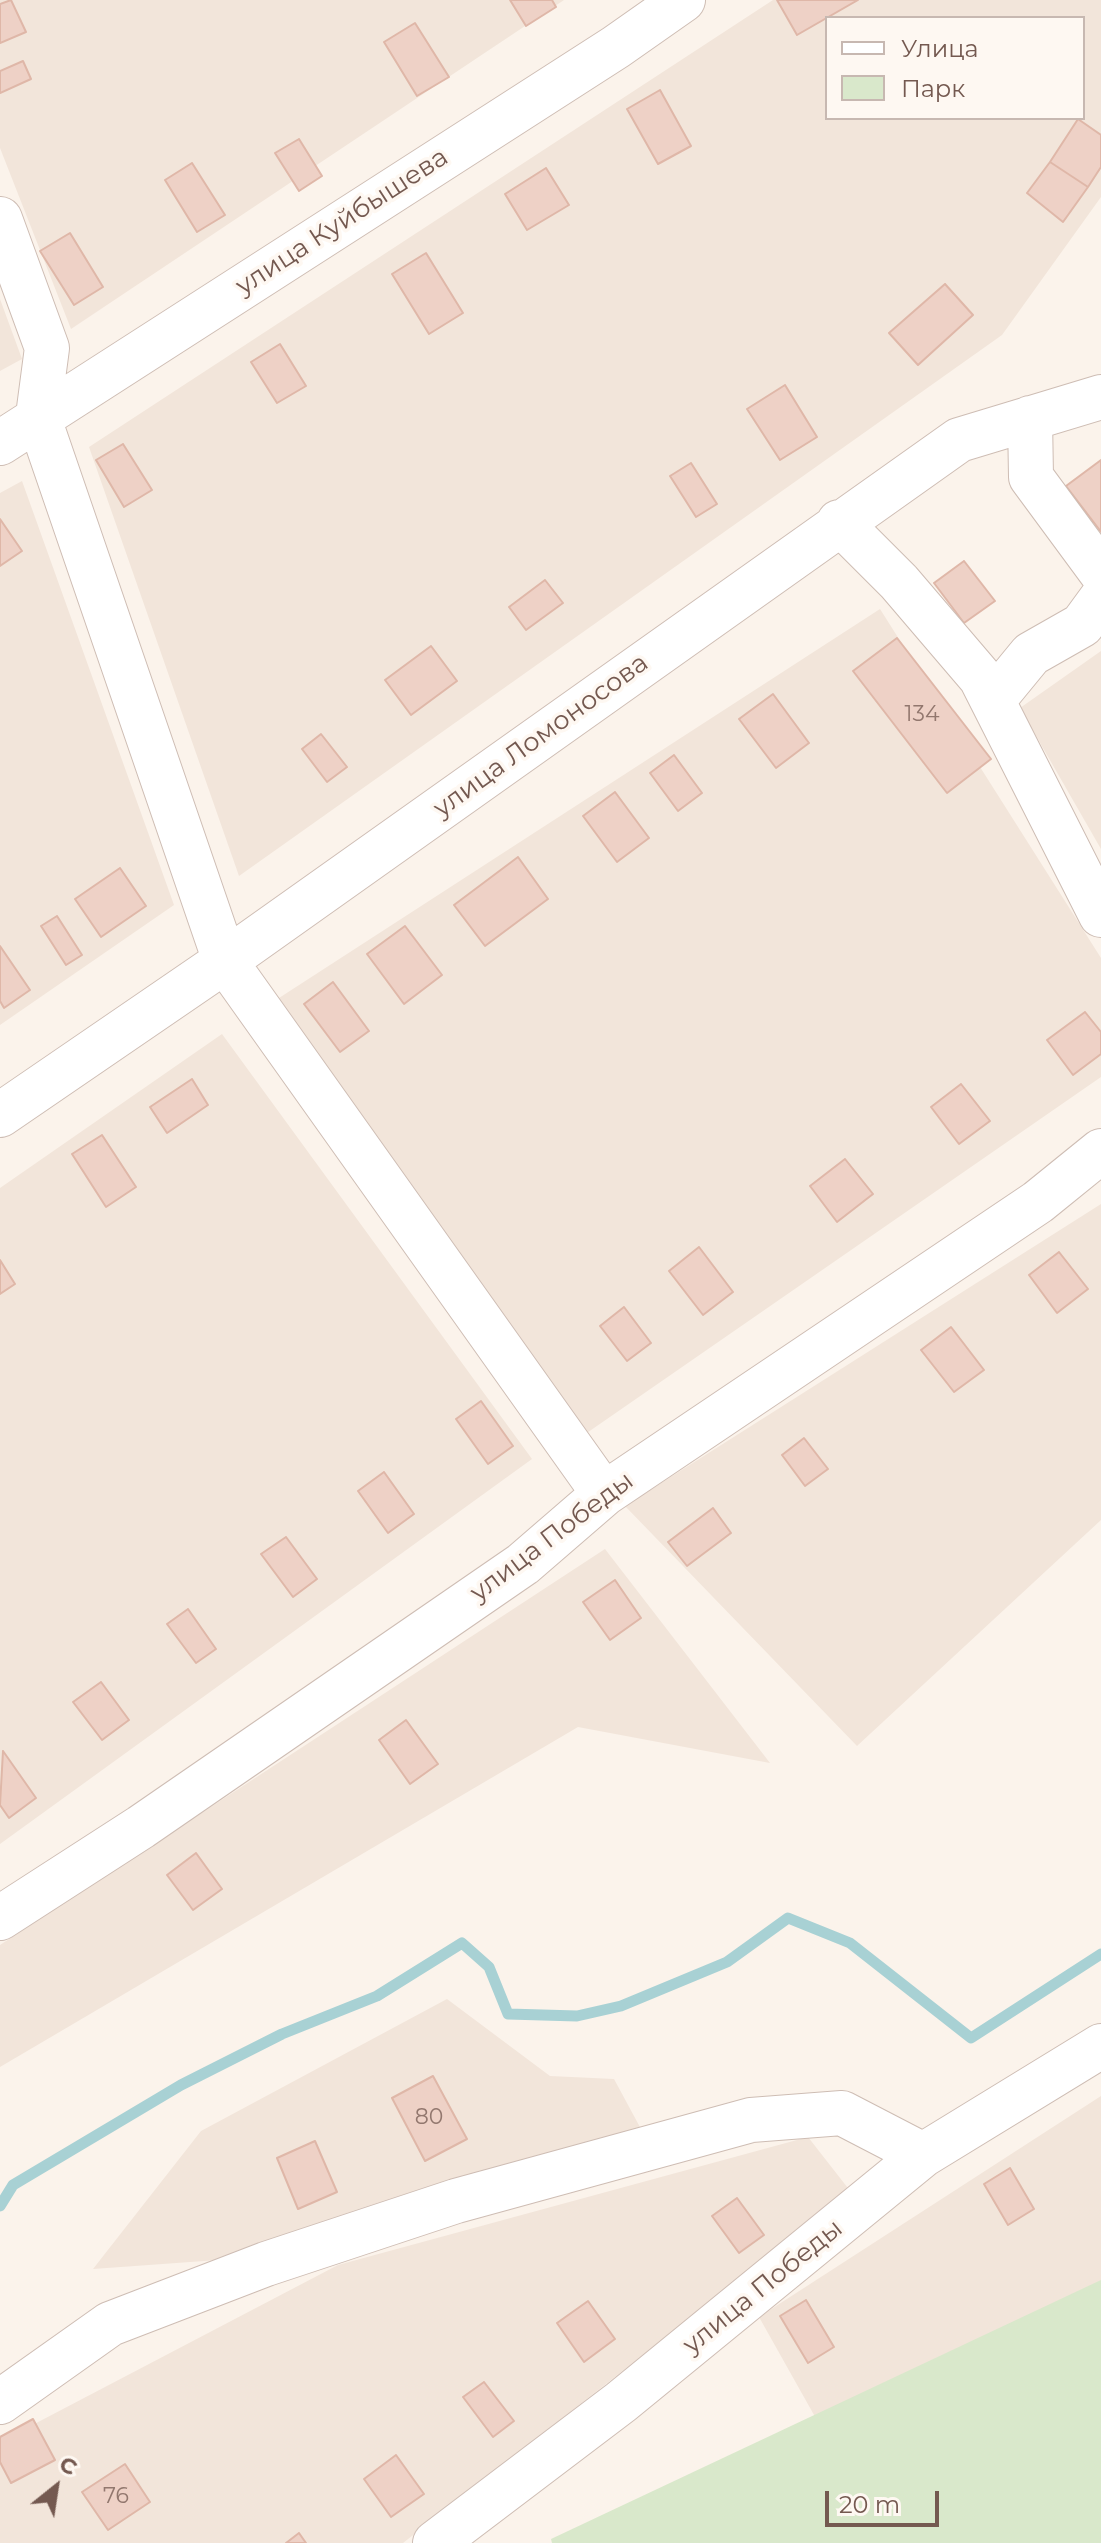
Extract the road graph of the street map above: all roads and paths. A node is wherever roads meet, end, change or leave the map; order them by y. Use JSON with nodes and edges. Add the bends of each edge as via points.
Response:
{"nodes":[{"id":1,"x":683,"y":0,"type":"edge"},
{"id":2,"x":0,"y":219,"type":"edge"},
{"id":3,"x":1101,"y":397,"type":"edge"},
{"id":4,"x":38,"y":416,"type":"junction"},
{"id":5,"x":1030,"y":418,"type":"junction"},
{"id":6,"x":0,"y":443,"type":"edge"},
{"id":7,"x":839,"y":522,"type":"junction"},
{"id":8,"x":1101,"y":572,"type":"edge"},
{"id":9,"x":1101,"y":599,"type":"edge"},
{"id":10,"x":994,"y":699,"type":"junction"},
{"id":11,"x":1101,"y":915,"type":"edge"},
{"id":12,"x":225,"y":961,"type":"junction"},
{"id":13,"x":0,"y":1115,"type":"edge"},
{"id":14,"x":1101,"y":1151,"type":"edge"},
{"id":15,"x":604,"y":1494,"type":"junction"},
{"id":16,"x":0,"y":1918,"type":"edge"},
{"id":17,"x":1101,"y":2046,"type":"edge"},
{"id":18,"x":923,"y":2155,"type":"junction"},
{"id":19,"x":0,"y":2402,"type":"edge"},
{"id":20,"x":435,"y":2543,"type":"edge"}],
"edges":[{"from":1,"to":4,"type":"street","name":"улица Куйбышева"},
{"from":2,"to":4,"type":"street","via":[[47,348]]},
{"from":3,"to":5,"type":"street","name":"улица Ломоносова"},
{"from":4,"to":6,"type":"street","name":"улица Куйбышева"},
{"from":4,"to":12,"type":"street"},
{"from":5,"to":7,"type":"street","name":"улица Ломоносова","via":[[959,440]]},
{"from":5,"to":8,"type":"street","via":[[1031,477]]},
{"from":7,"to":10,"type":"street","via":[[899,582]]},
{"from":7,"to":12,"type":"street","name":"улица Ломоносова"},
{"from":9,"to":10,"type":"street","via":[[1082,625],[1031,654]]},
{"from":10,"to":11,"type":"street"},
{"from":12,"to":13,"type":"street","name":"улица Ломоносова"},
{"from":12,"to":15,"type":"street"},
{"from":14,"to":15,"type":"street","name":"улица Победы","via":[[1038,1202]]},
{"from":15,"to":16,"type":"street","name":"улица Победы","via":[[523,1564]]},
{"from":17,"to":18,"type":"street","name":"улица Победы"},
{"from":18,"to":19,"type":"street","via":[[842,2113],[751,2120],[456,2201],[266,2264],[110,2324]]},
{"from":18,"to":20,"type":"street","name":"улица Победы","via":[[621,2402]]}]}
